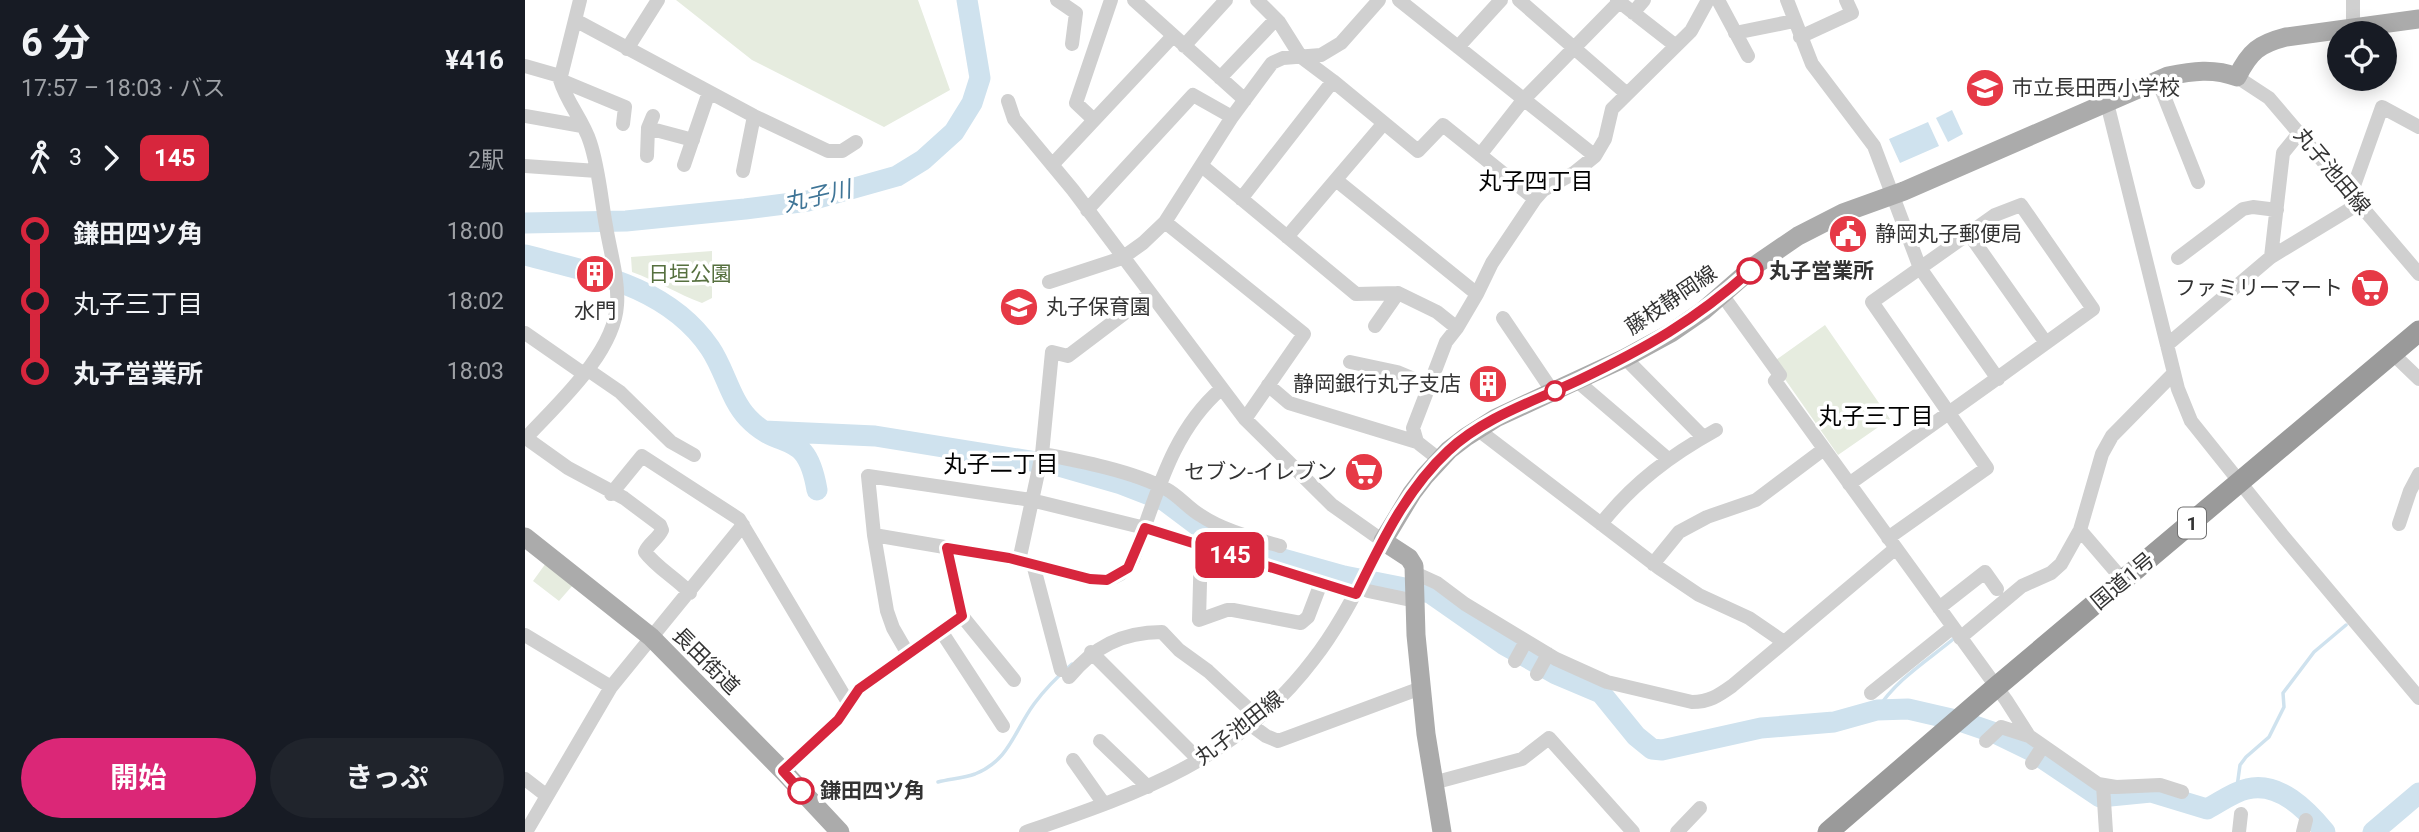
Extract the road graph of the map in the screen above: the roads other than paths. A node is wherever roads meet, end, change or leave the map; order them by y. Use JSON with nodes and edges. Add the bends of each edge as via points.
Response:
{"nodes":[{"id":1,"x":580,"y":0,"type":"edge"},
{"id":2,"x":658,"y":0,"type":"edge"},
{"id":3,"x":1057,"y":0,"type":"edge"},
{"id":4,"x":1111,"y":0,"type":"edge"},
{"id":5,"x":1134,"y":0,"type":"edge"},
{"id":6,"x":1157,"y":0,"type":"edge"},
{"id":7,"x":1226,"y":0,"type":"edge"},
{"id":8,"x":1257,"y":0,"type":"edge"},
{"id":9,"x":1379,"y":0,"type":"edge"},
{"id":10,"x":1399,"y":0,"type":"edge"},
{"id":11,"x":1501,"y":0,"type":"edge"},
{"id":12,"x":1519,"y":0,"type":"edge"},
{"id":13,"x":1644,"y":0,"type":"edge"},
{"id":14,"x":1707,"y":0,"type":"edge"},
{"id":15,"x":1718,"y":0,"type":"edge"},
{"id":16,"x":1787,"y":0,"type":"edge"},
{"id":17,"x":1846,"y":0,"type":"edge"},
{"id":18,"x":2353,"y":0,"type":"edge"},
{"id":19,"x":1618,"y":1,"type":"edge"},
{"id":20,"x":1146,"y":11,"type":"junction"},
{"id":21,"x":1633,"y":13,"type":"junction"},
{"id":22,"x":1276,"y":19,"type":"junction"},
{"id":23,"x":2419,"y":19,"type":"edge"},
{"id":24,"x":575,"y":20,"type":"junction"},
{"id":25,"x":1794,"y":21,"type":"junction"},
{"id":26,"x":2353,"y":21,"type":"edge"},
{"id":27,"x":2397,"y":22,"type":"edge"},
{"id":28,"x":2327,"y":31,"type":"edge"},
{"id":29,"x":1735,"y":33,"type":"junction"},
{"id":30,"x":1800,"y":37,"type":"junction"},
{"id":31,"x":1178,"y":41,"type":"junction"},
{"id":32,"x":1072,"y":44,"type":"dead end"},
{"id":33,"x":1676,"y":46,"type":"junction"},
{"id":34,"x":1458,"y":47,"type":"junction"},
{"id":35,"x":1574,"y":47,"type":"junction"},
{"id":36,"x":627,"y":49,"type":"junction"},
{"id":37,"x":1748,"y":56,"type":"dead end"},
{"id":38,"x":1301,"y":57,"type":"junction"},
{"id":39,"x":525,"y":66,"type":"edge"},
{"id":40,"x":2237,"y":77,"type":"junction"},
{"id":41,"x":560,"y":78,"type":"junction"},
{"id":42,"x":1220,"y":78,"type":"junction"},
{"id":43,"x":1333,"y":81,"type":"junction"},
{"id":44,"x":2158,"y":81,"type":"junction"},
{"id":45,"x":709,"y":92,"type":"junction"},
{"id":46,"x":1627,"y":94,"type":"junction"},
{"id":47,"x":1524,"y":99,"type":"junction"},
{"id":48,"x":1245,"y":100,"type":"junction"},
{"id":49,"x":1008,"y":101,"type":"dead end"},
{"id":50,"x":2107,"y":103,"type":"junction"},
{"id":51,"x":525,"y":116,"type":"edge"},
{"id":52,"x":754,"y":116,"type":"junction"},
{"id":53,"x":1232,"y":117,"type":"junction"},
{"id":54,"x":1094,"y":120,"type":"junction"},
{"id":55,"x":623,"y":124,"type":"dead end"},
{"id":56,"x":1384,"y":124,"type":"junction"},
{"id":57,"x":582,"y":126,"type":"junction"},
{"id":58,"x":2419,"y":127,"type":"edge"},
{"id":59,"x":2300,"y":132,"type":"junction"},
{"id":60,"x":693,"y":139,"type":"junction"},
{"id":61,"x":856,"y":142,"type":"dead end"},
{"id":62,"x":1480,"y":155,"type":"junction"},
{"id":63,"x":647,"y":156,"type":"dead end"},
{"id":64,"x":1595,"y":156,"type":"junction"},
{"id":65,"x":684,"y":165,"type":"dead end"},
{"id":66,"x":1052,"y":165,"type":"junction"},
{"id":67,"x":525,"y":166,"type":"edge"},
{"id":68,"x":1202,"y":166,"type":"junction"},
{"id":69,"x":597,"y":171,"type":"junction"},
{"id":70,"x":743,"y":171,"type":"dead end"},
{"id":71,"x":1336,"y":180,"type":"junction"},
{"id":72,"x":2198,"y":182,"type":"dead end"},
{"id":73,"x":1894,"y":194,"type":"junction"},
{"id":74,"x":2356,"y":198,"type":"junction"},
{"id":75,"x":1241,"y":199,"type":"junction"},
{"id":76,"x":1535,"y":199,"type":"junction"},
{"id":77,"x":1087,"y":210,"type":"junction"},
{"id":78,"x":2277,"y":210,"type":"junction"},
{"id":79,"x":1165,"y":222,"type":"junction"},
{"id":80,"x":1969,"y":234,"type":"junction"},
{"id":81,"x":1287,"y":237,"type":"junction"},
{"id":82,"x":2271,"y":257,"type":"junction"},
{"id":83,"x":1122,"y":258,"type":"junction"},
{"id":84,"x":2178,"y":258,"type":"dead end"},
{"id":85,"x":1920,"y":268,"type":"junction"},
{"id":86,"x":2419,"y":274,"type":"edge"},
{"id":87,"x":1049,"y":282,"type":"dead end"},
{"id":88,"x":1398,"y":293,"type":"junction"},
{"id":89,"x":1150,"y":294,"type":"junction"},
{"id":90,"x":1477,"y":294,"type":"junction"},
{"id":91,"x":1723,"y":296,"type":"junction"},
{"id":92,"x":1503,"y":318,"type":"dead end"},
{"id":93,"x":1375,"y":326,"type":"dead end"},
{"id":94,"x":1457,"y":328,"type":"junction"},
{"id":95,"x":2419,"y":331,"type":"edge"},
{"id":96,"x":525,"y":333,"type":"edge"},
{"id":97,"x":2046,"y":343,"type":"junction"},
{"id":98,"x":2167,"y":345,"type":"junction"},
{"id":99,"x":2393,"y":354,"type":"junction"},
{"id":100,"x":1625,"y":358,"type":"junction"},
{"id":101,"x":1350,"y":362,"type":"dead end"},
{"id":102,"x":586,"y":372,"type":"junction"},
{"id":103,"x":2174,"y":373,"type":"junction"},
{"id":104,"x":1998,"y":379,"type":"junction"},
{"id":105,"x":2419,"y":379,"type":"edge"},
{"id":106,"x":1577,"y":381,"type":"junction"},
{"id":107,"x":1428,"y":385,"type":"junction"},
{"id":108,"x":1268,"y":386,"type":"junction"},
{"id":109,"x":1221,"y":389,"type":"junction"},
{"id":110,"x":1553,"y":392,"type":"junction"},
{"id":111,"x":1950,"y":412,"type":"junction"},
{"id":112,"x":1244,"y":419,"type":"junction"},
{"id":113,"x":1477,"y":429,"type":"junction"},
{"id":114,"x":528,"y":432,"type":"edge"},
{"id":115,"x":1417,"y":442,"type":"junction"},
{"id":116,"x":1824,"y":449,"type":"junction"},
{"id":117,"x":1042,"y":454,"type":"junction"},
{"id":118,"x":694,"y":455,"type":"dead end"},
{"id":119,"x":1668,"y":458,"type":"junction"},
{"id":120,"x":1440,"y":460,"type":"junction"},
{"id":121,"x":2419,"y":474,"type":"edge"},
{"id":122,"x":2240,"y":483,"type":"junction"},
{"id":123,"x":1849,"y":484,"type":"junction"},
{"id":124,"x":1159,"y":486,"type":"junction"},
{"id":125,"x":611,"y":494,"type":"junction"},
{"id":126,"x":1031,"y":500,"type":"junction"},
{"id":127,"x":1601,"y":524,"type":"junction"},
{"id":128,"x":2399,"y":524,"type":"dead end"},
{"id":129,"x":743,"y":525,"type":"junction"},
{"id":130,"x":1145,"y":528,"type":"junction"},
{"id":131,"x":2080,"y":530,"type":"junction"},
{"id":132,"x":874,"y":535,"type":"junction"},
{"id":133,"x":525,"y":537,"type":"edge"},
{"id":134,"x":1383,"y":541,"type":"junction"},
{"id":135,"x":1892,"y":543,"type":"junction"},
{"id":136,"x":1201,"y":546,"type":"junction"},
{"id":137,"x":947,"y":548,"type":"junction"},
{"id":138,"x":1026,"y":562,"type":"junction"},
{"id":139,"x":1653,"y":564,"type":"junction"},
{"id":140,"x":1265,"y":566,"type":"junction"},
{"id":141,"x":2123,"y":580,"type":"junction"},
{"id":142,"x":1321,"y":583,"type":"junction"},
{"id":143,"x":1413,"y":586,"type":"junction"},
{"id":144,"x":1997,"y":589,"type":"dead end"},
{"id":145,"x":1361,"y":590,"type":"junction"},
{"id":146,"x":690,"y":593,"type":"junction"},
{"id":147,"x":1939,"y":608,"type":"junction"},
{"id":148,"x":962,"y":616,"type":"junction"},
{"id":149,"x":941,"y":631,"type":"junction"},
{"id":150,"x":1956,"y":633,"type":"junction"},
{"id":151,"x":525,"y":635,"type":"edge"},
{"id":152,"x":651,"y":637,"type":"junction"},
{"id":153,"x":1526,"y":641,"type":"junction"},
{"id":154,"x":1784,"y":642,"type":"junction"},
{"id":155,"x":1091,"y":653,"type":"junction"},
{"id":156,"x":908,"y":654,"type":"junction"},
{"id":157,"x":1548,"y":654,"type":"junction"},
{"id":158,"x":1515,"y":661,"type":"dead end"},
{"id":159,"x":1537,"y":674,"type":"dead end"},
{"id":160,"x":1014,"y":680,"type":"dead end"},
{"id":161,"x":611,"y":687,"type":"junction"},
{"id":162,"x":1421,"y":688,"type":"junction"},
{"id":163,"x":1995,"y":688,"type":"junction"},
{"id":164,"x":1871,"y":693,"type":"dead end"},
{"id":165,"x":2419,"y":698,"type":"edge"},
{"id":166,"x":849,"y":704,"type":"junction"},
{"id":167,"x":1254,"y":723,"type":"junction"},
{"id":168,"x":1003,"y":726,"type":"dead end"},
{"id":169,"x":2029,"y":736,"type":"junction"},
{"id":170,"x":1100,"y":741,"type":"dead end"},
{"id":171,"x":1986,"y":741,"type":"dead end"},
{"id":172,"x":2043,"y":746,"type":"junction"},
{"id":173,"x":1073,"y":760,"type":"dead end"},
{"id":174,"x":1200,"y":761,"type":"junction"},
{"id":175,"x":2032,"y":762,"type":"dead end"},
{"id":176,"x":783,"y":771,"type":"junction"},
{"id":177,"x":525,"y":779,"type":"edge"},
{"id":178,"x":1433,"y":783,"type":"junction"},
{"id":179,"x":2103,"y":785,"type":"junction"},
{"id":180,"x":1148,"y":787,"type":"junction"},
{"id":181,"x":2182,"y":792,"type":"dead end"},
{"id":182,"x":547,"y":796,"type":"junction"},
{"id":183,"x":1104,"y":804,"type":"junction"},
{"id":184,"x":1700,"y":808,"type":"dead end"},
{"id":185,"x":2241,"y":814,"type":"dead end"},
{"id":186,"x":1062,"y":827,"type":"edge"},
{"id":187,"x":1441,"y":831,"type":"edge"},
{"id":188,"x":526,"y":832,"type":"edge"},
{"id":189,"x":839,"y":832,"type":"edge"},
{"id":190,"x":1025,"y":832,"type":"edge"},
{"id":191,"x":1633,"y":832,"type":"edge"},
{"id":192,"x":1677,"y":832,"type":"edge"},
{"id":193,"x":1828,"y":832,"type":"edge"},
{"id":194,"x":2106,"y":832,"type":"edge"},
{"id":195,"x":2239,"y":832,"type":"edge"}],
"edges":[{"from":1,"to":24,"type":"street"},
{"from":2,"to":36,"type":"street"},
{"from":3,"to":32,"type":"street","via":[[1076,13]]},
{"from":4,"to":54,"type":"street","via":[[1076,103]]},
{"from":5,"to":20,"type":"street"},
{"from":6,"to":20,"type":"street"},
{"from":7,"to":31,"type":"street"},
{"from":8,"to":22,"type":"street"},
{"from":9,"to":38,"type":"street","via":[[1341,43],[1321,55]]},
{"from":10,"to":34,"type":"street"},
{"from":11,"to":34,"type":"street"},
{"from":12,"to":35,"type":"street"},
{"from":13,"to":21,"type":"street"},
{"from":14,"to":33,"type":"street","via":[[1691,31]]},
{"from":15,"to":29,"type":"street"},
{"from":16,"to":25,"type":"street"},
{"from":17,"to":30,"type":"street","via":[[1851,13]]},
{"from":18,"to":26,"type":"street"},
{"from":19,"to":21,"type":"street"},
{"from":19,"to":35,"type":"street"},
{"from":20,"to":31,"type":"street"},
{"from":21,"to":33,"type":"street"},
{"from":22,"to":38,"type":"street"},
{"from":22,"to":42,"type":"street"},
{"from":23,"to":27,"type":"main road"},
{"from":24,"to":36,"type":"street"},
{"from":24,"to":41,"type":"street"},
{"from":25,"to":29,"type":"street"},
{"from":25,"to":30,"type":"street"},
{"from":28,"to":40,"type":"main road","via":[[2266,42],[2246,60]]},
{"from":29,"to":37,"type":"street"},
{"from":30,"to":73,"type":"street","via":[[1812,64],[1874,146]]},
{"from":31,"to":42,"type":"street"},
{"from":31,"to":54,"type":"street"},
{"from":33,"to":46,"type":"street"},
{"from":34,"to":47,"type":"street"},
{"from":35,"to":46,"type":"street"},
{"from":35,"to":47,"type":"street"},
{"from":36,"to":45,"type":"street"},
{"from":38,"to":43,"type":"street"},
{"from":38,"to":48,"type":"street","via":[[1272,64]]},
{"from":39,"to":41,"type":"street"},
{"from":40,"to":44,"type":"main road","name":"藤枝静岡線","via":[[2203,70]]},
{"from":40,"to":59,"type":"street","name":"丸子池田線","via":[[2269,98]]},
{"from":41,"to":55,"type":"street","via":[[625,107]]},
{"from":41,"to":57,"type":"street"},
{"from":42,"to":48,"type":"street"},
{"from":43,"to":56,"type":"street"},
{"from":43,"to":75,"type":"street"},
{"from":44,"to":50,"type":"main road","name":"藤枝静岡線"},
{"from":44,"to":72,"type":"street"},
{"from":45,"to":52,"type":"street"},
{"from":45,"to":60,"type":"street"},
{"from":46,"to":64,"type":"street","via":[[1612,108],[1605,139]]},
{"from":47,"to":62,"type":"street"},
{"from":47,"to":64,"type":"street"},
{"from":48,"to":53,"type":"street"},
{"from":49,"to":66,"type":"street","via":[[1014,119]]},
{"from":50,"to":73,"type":"main road","name":"藤枝静岡線"},
{"from":50,"to":98,"type":"street"},
{"from":51,"to":57,"type":"street"},
{"from":52,"to":61,"type":"street","via":[[828,151],[842,151]]},
{"from":52,"to":70,"type":"street"},
{"from":53,"to":68,"type":"street"},
{"from":53,"to":77,"type":"street","via":[[1193,95]]},
{"from":54,"to":66,"type":"street"},
{"from":56,"to":62,"type":"street","via":[[1417,151],[1443,125]]},
{"from":56,"to":71,"type":"street"},
{"from":57,"to":69,"type":"street"},
{"from":58,"to":74,"type":"street","via":[[2382,107]]},
{"from":59,"to":74,"type":"street","name":"丸子池田線"},
{"from":59,"to":78,"type":"street","via":[[2283,153]]},
{"from":60,"to":63,"type":"street","via":[[651,122]]},
{"from":60,"to":65,"type":"street"},
{"from":62,"to":76,"type":"street"},
{"from":64,"to":76,"type":"street"},
{"from":66,"to":77,"type":"street"},
{"from":67,"to":69,"type":"street"},
{"from":68,"to":75,"type":"street"},
{"from":68,"to":79,"type":"street"},
{"from":69,"to":102,"type":"street","via":[[617,305],[604,343]]},
{"from":71,"to":81,"type":"street"},
{"from":71,"to":90,"type":"street"},
{"from":73,"to":85,"type":"street"},
{"from":73,"to":91,"type":"main road","name":"藤枝静岡線","via":[[1798,236],[1757,264]]},
{"from":74,"to":82,"type":"street"},
{"from":74,"to":86,"type":"street","name":"丸子池田線"},
{"from":75,"to":81,"type":"street"},
{"from":76,"to":90,"type":"street"},
{"from":77,"to":83,"type":"street"},
{"from":78,"to":82,"type":"street"},
{"from":78,"to":84,"type":"street","via":[[2243,209]]},
{"from":79,"to":83,"type":"street"},
{"from":79,"to":108,"type":"street","via":[[1304,334]]},
{"from":80,"to":85,"type":"street"},
{"from":80,"to":97,"type":"street"},
{"from":80,"to":97,"type":"street","via":[[1995,215],[2021,205],[2093,309]]},
{"from":81,"to":88,"type":"street","via":[[1356,294]]},
{"from":82,"to":98,"type":"street"},
{"from":83,"to":87,"type":"street"},
{"from":83,"to":89,"type":"street"},
{"from":85,"to":104,"type":"street"},
{"from":85,"to":111,"type":"street","via":[[1872,302]]},
{"from":88,"to":93,"type":"street"},
{"from":88,"to":94,"type":"street"},
{"from":89,"to":109,"type":"street"},
{"from":89,"to":117,"type":"street","via":[[1068,356],[1052,352]]},
{"from":90,"to":94,"type":"street"},
{"from":91,"to":100,"type":"main road","name":"藤枝静岡線"},
{"from":91,"to":116,"type":"street","via":[[1780,375],[1775,381]]},
{"from":92,"to":110,"type":"street"},
{"from":94,"to":107,"type":"street"},
{"from":95,"to":99,"type":"highway","name":"国道1号","number":"1"},
{"from":96,"to":102,"type":"street"},
{"from":97,"to":104,"type":"street"},
{"from":98,"to":103,"type":"street"},
{"from":99,"to":105,"type":"street"},
{"from":99,"to":122,"type":"highway","name":"国道1号","number":"1"},
{"from":100,"to":106,"type":"main road","name":"藤枝静岡線"},
{"from":100,"to":119,"type":"street","via":[[1709,433]]},
{"from":101,"to":107,"type":"street","via":[[1397,372]]},
{"from":102,"to":114,"type":"street","via":[[558,407]]},
{"from":102,"to":118,"type":"street","via":[[620,392],[671,442]]},
{"from":103,"to":122,"type":"street","via":[[2191,421]]},
{"from":103,"to":131,"type":"street","via":[[2112,436],[2102,454]]},
{"from":104,"to":111,"type":"street"},
{"from":106,"to":110,"type":"main road","name":"藤枝静岡線"},
{"from":106,"to":119,"type":"street"},
{"from":107,"to":115,"type":"street","via":[[1413,428]]},
{"from":108,"to":112,"type":"street"},
{"from":108,"to":115,"type":"street","via":[[1289,403]]},
{"from":109,"to":112,"type":"street"},
{"from":109,"to":124,"type":"street","via":[[1187,428]]},
{"from":110,"to":113,"type":"main road","name":"藤枝静岡線"},
{"from":111,"to":123,"type":"street"},
{"from":111,"to":135,"type":"street","via":[[1987,468]]},
{"from":112,"to":134,"type":"street","via":[[1332,505]]},
{"from":113,"to":120,"type":"main road","name":"藤枝静岡線"},
{"from":113,"to":127,"type":"street"},
{"from":114,"to":125,"type":"street","via":[[568,468]]},
{"from":115,"to":120,"type":"street"},
{"from":116,"to":123,"type":"street"},
{"from":116,"to":139,"type":"street","via":[[1756,500],[1707,517],[1679,533]]},
{"from":117,"to":124,"type":"street"},
{"from":117,"to":126,"type":"street"},
{"from":119,"to":127,"type":"street","via":[[1635,485]]},
{"from":120,"to":134,"type":"main road","name":"藤枝静岡線","via":[[1412,493]]},
{"from":121,"to":128,"type":"street"},
{"from":122,"to":141,"type":"highway","name":"国道1号","number":"1"},
{"from":122,"to":165,"type":"street"},
{"from":123,"to":135,"type":"street"},
{"from":124,"to":130,"type":"street"},
{"from":124,"to":140,"type":"street","via":[[1216,525],[1275,545]]},
{"from":125,"to":129,"type":"street","via":[[642,456]]},
{"from":125,"to":146,"type":"street","via":[[624,498],[660,525],[660,536],[645,552]]},
{"from":126,"to":130,"type":"street"},
{"from":126,"to":132,"type":"street","via":[[867,476]]},
{"from":126,"to":138,"type":"street"},
{"from":127,"to":139,"type":"street"},
{"from":129,"to":146,"type":"street"},
{"from":129,"to":166,"type":"street"},
{"from":130,"to":136,"type":"street"},
{"from":130,"to":138,"type":"street","via":[[1128,568],[1107,580]]},
{"from":131,"to":141,"type":"street"},
{"from":131,"to":150,"type":"street","via":[[2051,573],[2022,586]]},
{"from":132,"to":137,"type":"street"},
{"from":132,"to":156,"type":"street","via":[[887,611]]},
{"from":133,"to":152,"type":"main road","name":"長田街道"},
{"from":134,"to":143,"type":"main road","via":[[1409,558],[1414,566]]},
{"from":134,"to":145,"type":"street","name":"丸子池田線"},
{"from":135,"to":147,"type":"street"},
{"from":135,"to":154,"type":"street"},
{"from":136,"to":140,"type":"street"},
{"from":136,"to":142,"type":"street","via":[[1199,620],[1233,610],[1301,623],[1308,618]]},
{"from":137,"to":138,"type":"street"},
{"from":137,"to":148,"type":"street"},
{"from":138,"to":155,"type":"street","via":[[1065,673]]},
{"from":139,"to":154,"type":"street"},
{"from":140,"to":142,"type":"street"},
{"from":141,"to":163,"type":"highway","name":"国道1号","number":"1"},
{"from":142,"to":145,"type":"street"},
{"from":143,"to":145,"type":"street"},
{"from":143,"to":153,"type":"street","via":[[1437,583]]},
{"from":143,"to":162,"type":"main road"},
{"from":144,"to":147,"type":"street","via":[[1985,572]]},
{"from":145,"to":167,"type":"street","name":"丸子池田線","via":[[1314,659]]},
{"from":146,"to":152,"type":"street"},
{"from":147,"to":150,"type":"street"},
{"from":148,"to":149,"type":"street"},
{"from":148,"to":160,"type":"street"},
{"from":149,"to":156,"type":"street"},
{"from":149,"to":168,"type":"street"},
{"from":150,"to":163,"type":"street"},
{"from":150,"to":164,"type":"street"},
{"from":151,"to":161,"type":"street"},
{"from":152,"to":161,"type":"street"},
{"from":152,"to":176,"type":"main road","name":"長田街道"},
{"from":153,"to":157,"type":"street"},
{"from":153,"to":158,"type":"street"},
{"from":154,"to":157,"type":"street","via":[[1732,686],[1704,702],[1607,682]]},
{"from":155,"to":167,"type":"street","via":[[1131,635],[1162,632],[1252,712]]},
{"from":155,"to":174,"type":"street"},
{"from":156,"to":166,"type":"street","via":[[859,689]]},
{"from":157,"to":159,"type":"street"},
{"from":161,"to":182,"type":"street"},
{"from":162,"to":167,"type":"street","via":[[1278,741]]},
{"from":162,"to":178,"type":"main road"},
{"from":163,"to":169,"type":"street"},
{"from":163,"to":193,"type":"highway","name":"国道1号","number":"1"},
{"from":166,"to":176,"type":"street"},
{"from":167,"to":174,"type":"street","name":"丸子池田線"},
{"from":169,"to":171,"type":"street","via":[[2001,727]]},
{"from":169,"to":172,"type":"street"},
{"from":170,"to":180,"type":"street"},
{"from":172,"to":175,"type":"street"},
{"from":172,"to":179,"type":"street"},
{"from":173,"to":183,"type":"street"},
{"from":174,"to":180,"type":"street","name":"丸子池田線"},
{"from":176,"to":189,"type":"main road","name":"長田街道"},
{"from":177,"to":182,"type":"street"},
{"from":178,"to":187,"type":"main road"},
{"from":178,"to":191,"type":"street","via":[[1522,759],[1549,738]]},
{"from":179,"to":181,"type":"street","via":[[2160,785]]},
{"from":179,"to":194,"type":"street"},
{"from":180,"to":183,"type":"street","name":"丸子池田線"},
{"from":182,"to":188,"type":"street"},
{"from":183,"to":186,"type":"street","name":"丸子池田線"},
{"from":184,"to":192,"type":"street"},
{"from":185,"to":195,"type":"street"},
{"from":186,"to":190,"type":"street","name":"丸子池田線"}]}
